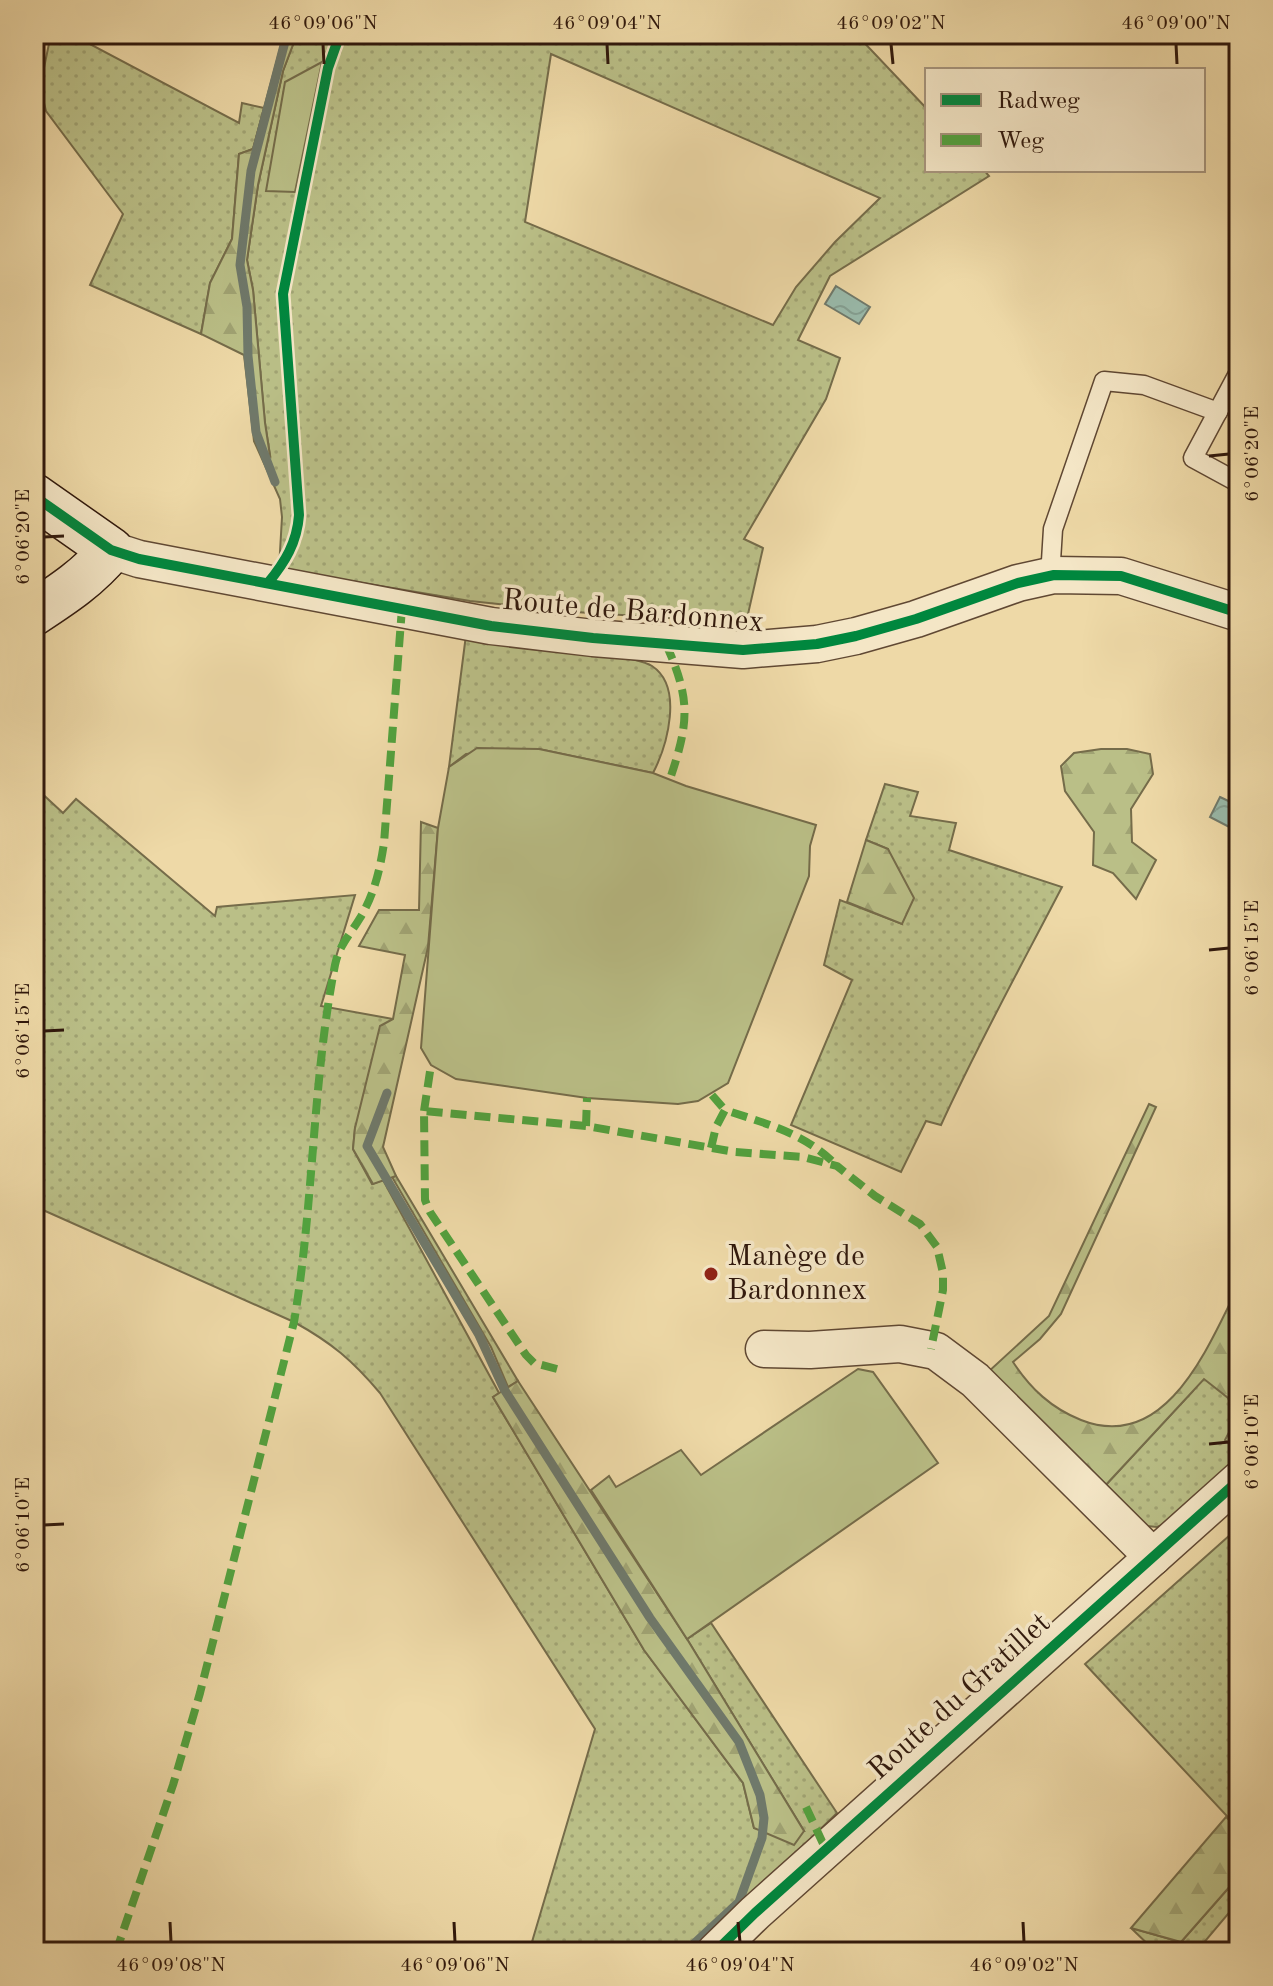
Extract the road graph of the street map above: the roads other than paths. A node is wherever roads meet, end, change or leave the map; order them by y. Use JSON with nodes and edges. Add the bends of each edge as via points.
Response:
{"nodes":[{"id":1,"x":1239,"y":372,"type":"edge"},
{"id":2,"x":1218,"y":412,"type":"junction"},
{"id":3,"x":1239,"y":483,"type":"edge"},
{"id":4,"x":34,"y":496,"type":"edge"},
{"id":5,"x":111,"y":550,"type":"junction"},
{"id":6,"x":1054,"y":575,"type":"junction"},
{"id":7,"x":34,"y":613,"type":"edge"},
{"id":8,"x":1239,"y":613,"type":"edge"},
{"id":9,"x":764,"y":1349,"type":"dead end"},
{"id":10,"x":1239,"y":1480,"type":"edge"},
{"id":11,"x":1153,"y":1557,"type":"junction"},
{"id":12,"x":715,"y":1952,"type":"edge"}],
"edges":[{"from":1,"to":2,"type":"lane"},
{"from":2,"to":3,"type":"lane","via":[[1193,458]]},
{"from":2,"to":6,"type":"lane","via":[[1144,385],[1104,381],[1053,529]]},
{"from":4,"to":5,"type":"street"},
{"from":5,"to":6,"type":"street","name":"Route de Bardonnex","via":[[491,626],[743,650],[856,636]]},
{"from":5,"to":7,"type":"street","via":[[81,582]]},
{"from":6,"to":8,"type":"street","name":"Route de Bardonnex","via":[[1121,576]]},
{"from":9,"to":11,"type":"street","via":[[900,1344],[936,1351],[975,1380]]},
{"from":10,"to":11,"type":"street","name":"Route du Gratillet"},
{"from":11,"to":12,"type":"street","name":"Route du Gratillet"}]}
